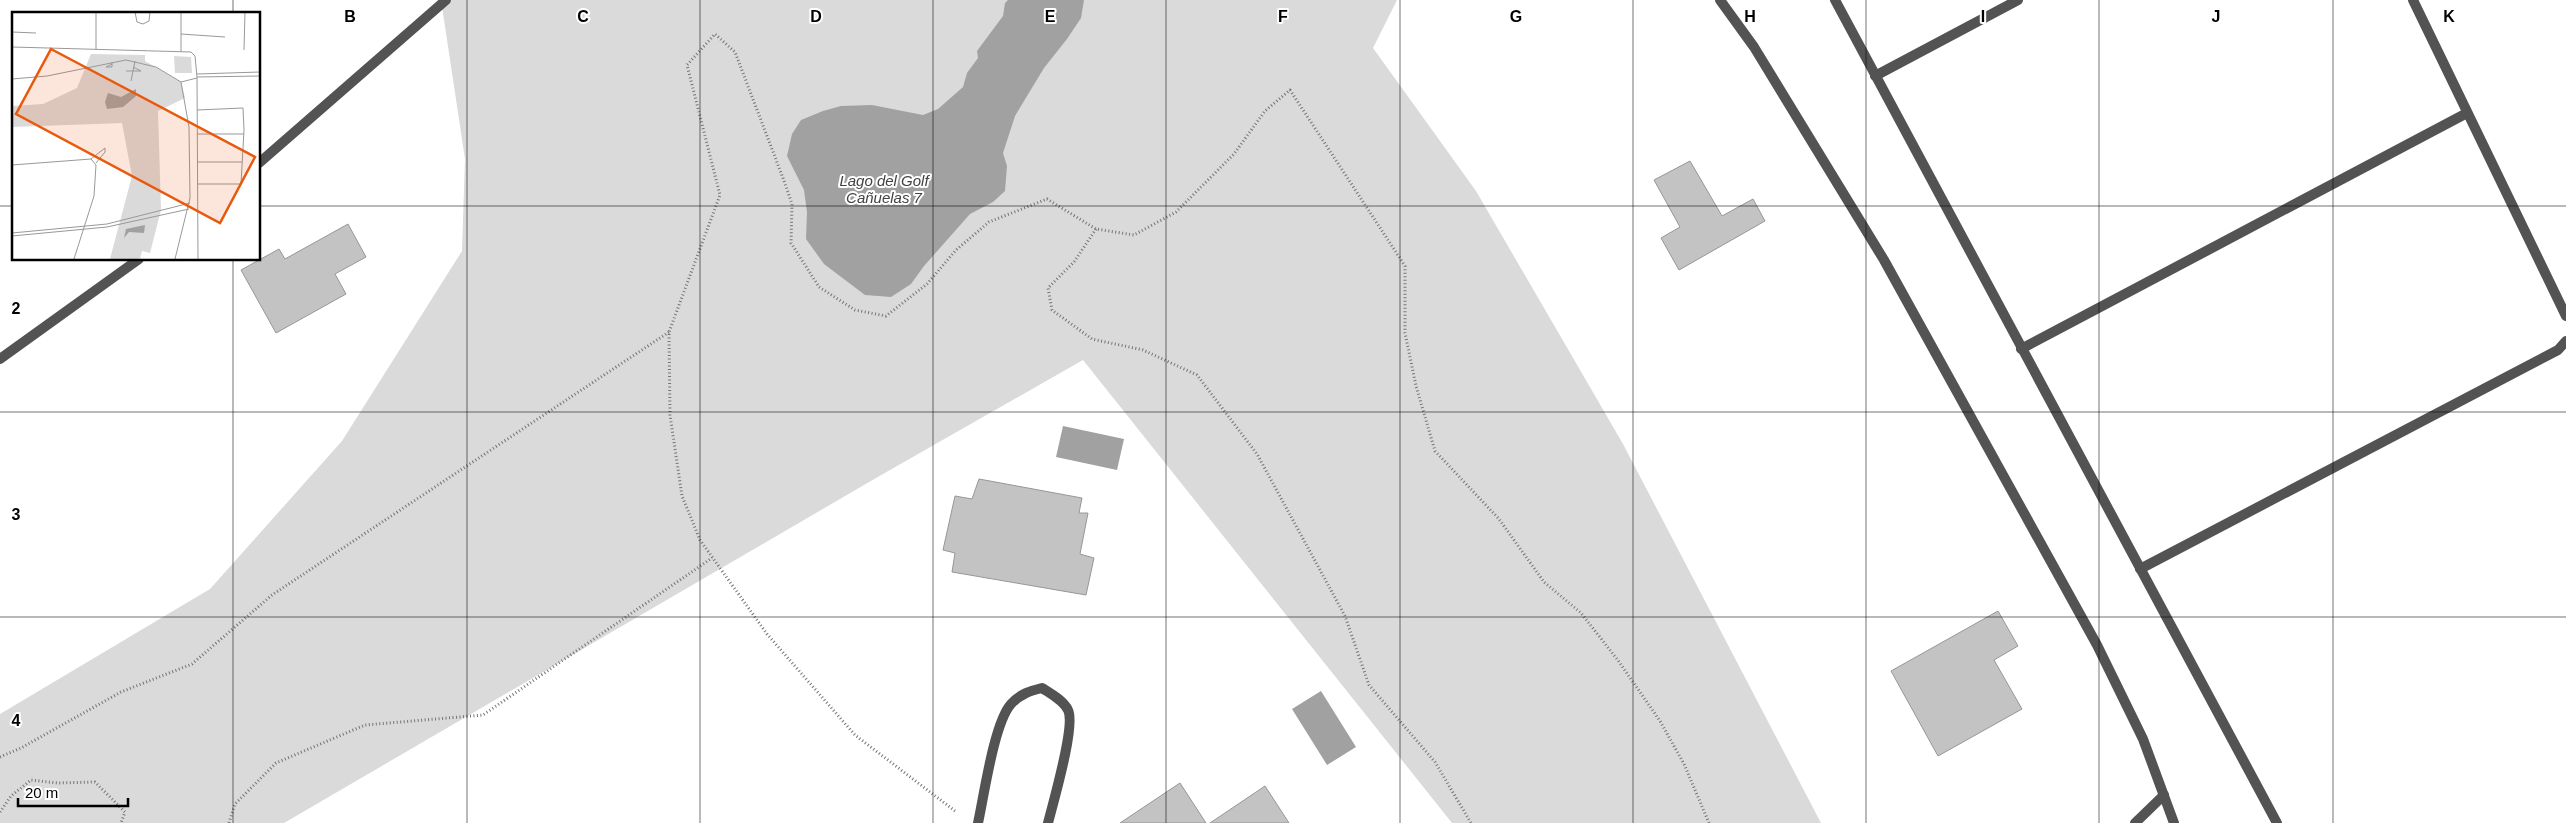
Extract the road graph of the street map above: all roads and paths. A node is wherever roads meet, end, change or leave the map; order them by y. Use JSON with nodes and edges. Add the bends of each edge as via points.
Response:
{"nodes":[{"id":1,"x":446,"y":0,"type":"edge"},
{"id":2,"x":1720,"y":0,"type":"edge"},
{"id":3,"x":1835,"y":0,"type":"edge"},
{"id":4,"x":2018,"y":0,"type":"edge"},
{"id":5,"x":2413,"y":0,"type":"edge"},
{"id":6,"x":1875,"y":76,"type":"junction"},
{"id":7,"x":2467,"y":113,"type":"junction"},
{"id":8,"x":260,"y":162,"type":"edge"},
{"id":9,"x":1096,"y":229,"type":"junction"},
{"id":10,"x":138,"y":260,"type":"edge"},
{"id":11,"x":2566,"y":316,"type":"edge"},
{"id":12,"x":670,"y":332,"type":"junction"},
{"id":13,"x":2566,"y":341,"type":"edge"},
{"id":14,"x":2021,"y":349,"type":"junction"},
{"id":15,"x":0,"y":359,"type":"edge"},
{"id":16,"x":712,"y":558,"type":"junction"},
{"id":17,"x":2140,"y":569,"type":"junction"},
{"id":18,"x":0,"y":756,"type":"edge"},
{"id":19,"x":2164,"y":795,"type":"junction"},
{"id":20,"x":956,"y":811,"type":"dead end"},
{"id":21,"x":0,"y":812,"type":"edge"},
{"id":22,"x":121,"y":823,"type":"edge"},
{"id":23,"x":229,"y":823,"type":"edge"},
{"id":24,"x":978,"y":823,"type":"edge"},
{"id":25,"x":1048,"y":823,"type":"edge"},
{"id":26,"x":1471,"y":823,"type":"edge"},
{"id":27,"x":1709,"y":823,"type":"edge"},
{"id":28,"x":2135,"y":823,"type":"edge"},
{"id":29,"x":2174,"y":823,"type":"edge"},
{"id":30,"x":2277,"y":823,"type":"edge"}],
"edges":[{"from":1,"to":8,"type":"street"},
{"from":2,"to":19,"type":"street","via":[[1754,48],[1884,260],[2097,645],[2143,739]]},
{"from":3,"to":6,"type":"street"},
{"from":4,"to":6,"type":"street"},
{"from":5,"to":7,"type":"street"},
{"from":6,"to":14,"type":"street"},
{"from":7,"to":11,"type":"street"},
{"from":7,"to":14,"type":"street"},
{"from":9,"to":12,"type":"path","via":[[1047,199],[989,222],[956,250],[927,284],[886,316],[855,310],[819,287],[791,243],[792,204],[783,178],[735,52],[715,34],[687,65],[720,195]]},
{"from":9,"to":26,"type":"path","via":[[1074,262],[1048,288],[1052,310],[1092,339],[1143,350],[1197,375],[1257,454],[1345,616],[1369,685],[1435,762]]},
{"from":9,"to":27,"type":"path","via":[[1134,235],[1176,212],[1234,154],[1265,111],[1290,90],[1405,266],[1406,333],[1416,386],[1435,451],[1499,519],[1544,582],[1581,613],[1617,659],[1660,721],[1684,764]]},
{"from":10,"to":15,"type":"street"},
{"from":12,"to":16,"type":"path","via":[[670,415],[682,496],[700,540]]},
{"from":12,"to":18,"type":"path","via":[[272,595],[192,664],[121,692],[21,748]]},
{"from":13,"to":17,"type":"street","via":[[2549,355]]},
{"from":14,"to":17,"type":"street"},
{"from":16,"to":20,"type":"path","via":[[767,634],[856,735]]},
{"from":16,"to":23,"type":"path","via":[[483,715],[365,725],[276,763],[235,804]]},
{"from":17,"to":30,"type":"street"},
{"from":19,"to":28,"type":"street"},
{"from":19,"to":29,"type":"street"},
{"from":21,"to":22,"type":"path","via":[[12,796],[31,780],[95,782],[125,812]]},
{"from":24,"to":25,"type":"street","via":[[998,732],[1010,705],[1022,694],[1042,688],[1058,698],[1069,711],[1069,731]]}]}
